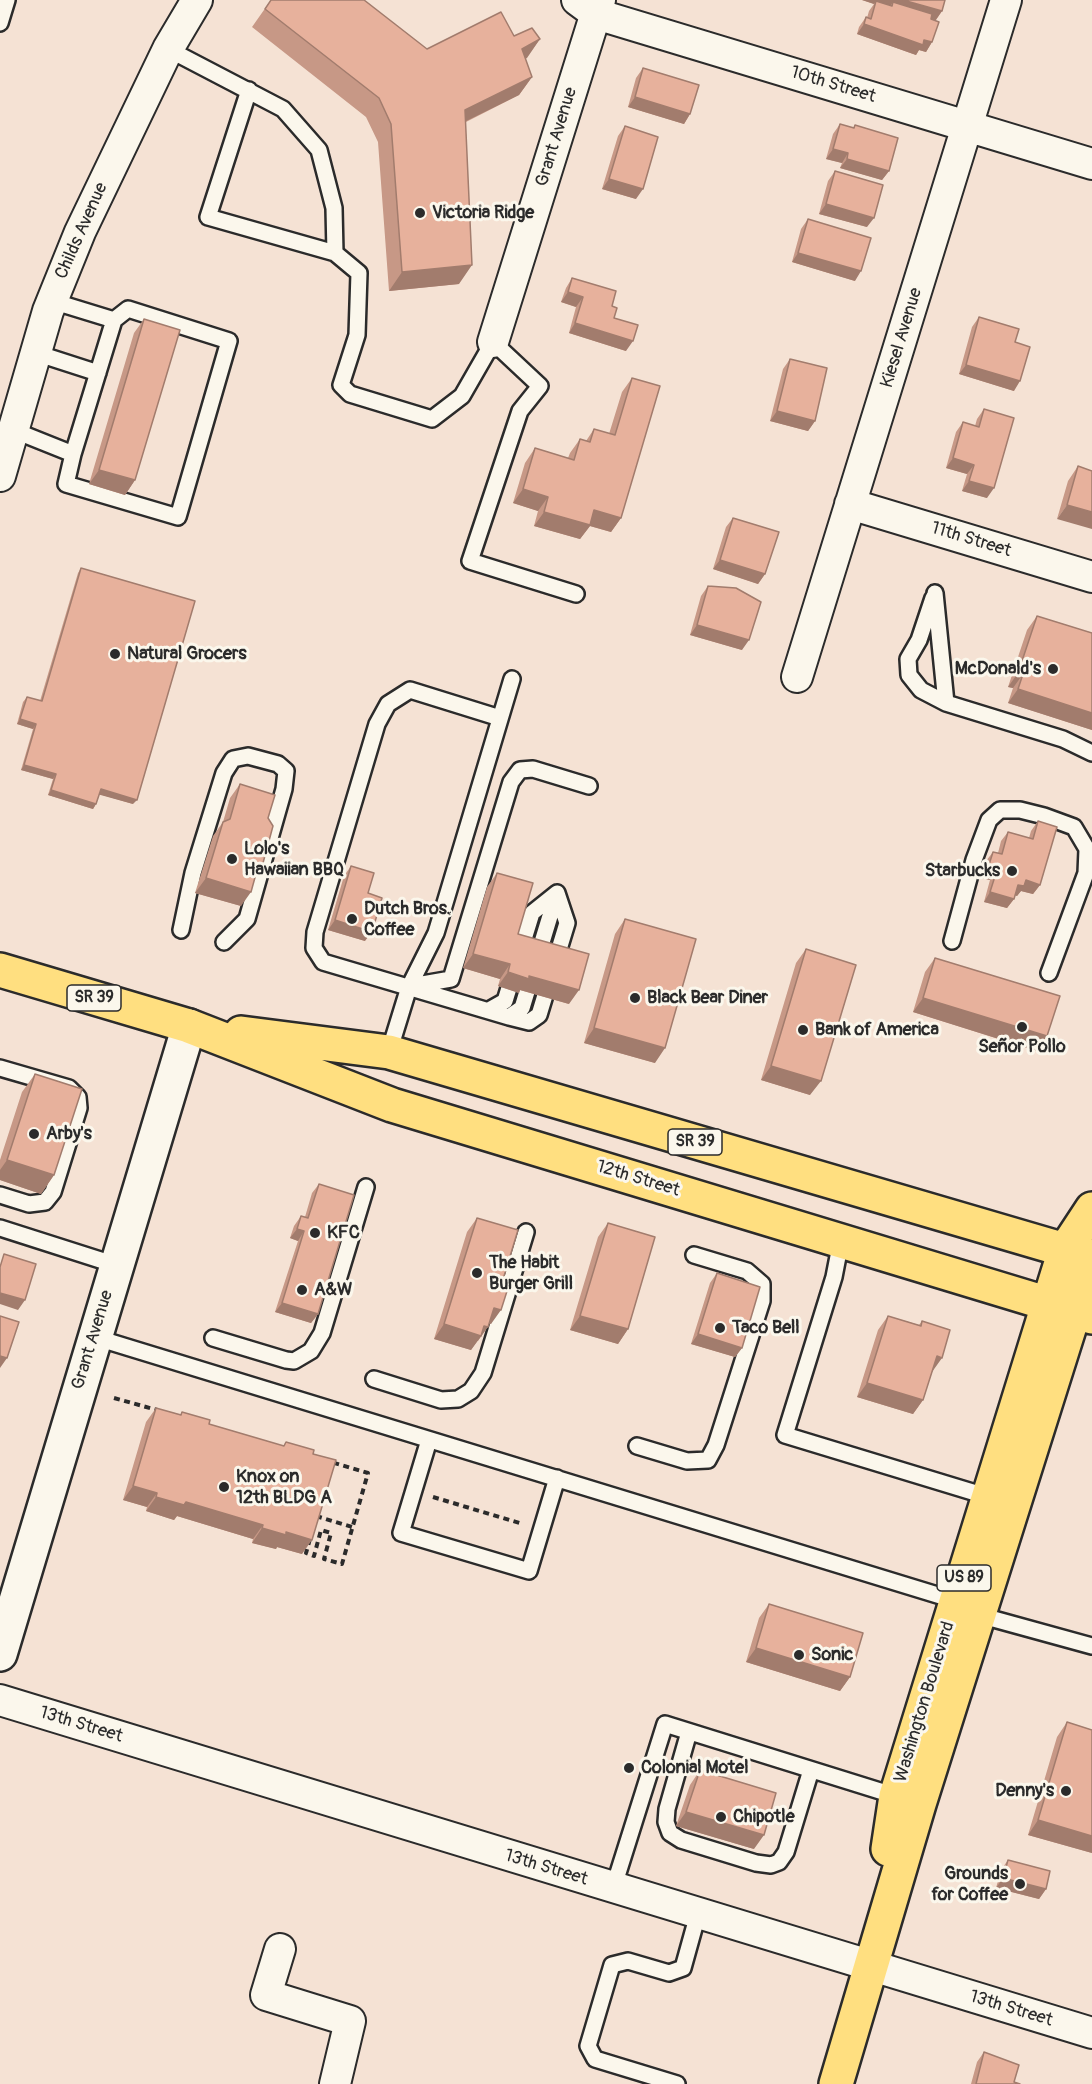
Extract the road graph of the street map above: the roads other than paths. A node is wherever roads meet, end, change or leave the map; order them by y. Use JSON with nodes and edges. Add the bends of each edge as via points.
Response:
{"nodes":[{"id":1,"x":7,"y":0,"type":"edge"},
{"id":2,"x":197,"y":0,"type":"edge"},
{"id":3,"x":1006,"y":0,"type":"edge"},
{"id":4,"x":591,"y":5,"type":"edge"},
{"id":5,"x":0,"y":23,"type":"edge"},
{"id":6,"x":168,"y":49,"type":"junction"},
{"id":7,"x":249,"y":90,"type":"junction"},
{"id":8,"x":967,"y":126,"type":"junction"},
{"id":9,"x":1092,"y":165,"type":"edge"},
{"id":10,"x":335,"y":253,"type":"junction"},
{"id":11,"x":52,"y":302,"type":"junction"},
{"id":12,"x":114,"y":320,"type":"junction"},
{"id":13,"x":493,"y":342,"type":"junction"},
{"id":14,"x":36,"y":353,"type":"junction"},
{"id":15,"x":98,"y":373,"type":"junction"},
{"id":16,"x":13,"y":430,"type":"junction"},
{"id":17,"x":73,"y":454,"type":"junction"},
{"id":18,"x":0,"y":476,"type":"edge"},
{"id":19,"x":850,"y":504,"type":"junction"},
{"id":20,"x":1092,"y":577,"type":"edge"},
{"id":21,"x":576,"y":594,"type":"dead end"},
{"id":22,"x":797,"y":677,"type":"dead end"},
{"id":23,"x":512,"y":680,"type":"dead end"},
{"id":24,"x":946,"y":703,"type":"junction"},
{"id":25,"x":500,"y":718,"type":"junction"},
{"id":26,"x":1092,"y":753,"type":"edge"},
{"id":27,"x":589,"y":786,"type":"dead end"},
{"id":28,"x":181,"y":930,"type":"dead end"},
{"id":29,"x":952,"y":941,"type":"dead end"},
{"id":30,"x":224,"y":942,"type":"dead end"},
{"id":31,"x":0,"y":970,"type":"edge"},
{"id":32,"x":1049,"y":973,"type":"dead end"},
{"id":33,"x":409,"y":987,"type":"junction"},
{"id":34,"x":489,"y":1010,"type":"junction"},
{"id":35,"x":189,"y":1026,"type":"junction"},
{"id":36,"x":389,"y":1052,"type":"junction"},
{"id":37,"x":0,"y":1068,"type":"edge"},
{"id":38,"x":366,"y":1187,"type":"dead end"},
{"id":39,"x":0,"y":1195,"type":"edge"},
{"id":40,"x":1092,"y":1209,"type":"edge"},
{"id":41,"x":0,"y":1228,"type":"edge"},
{"id":42,"x":526,"y":1232,"type":"dead end"},
{"id":43,"x":841,"y":1241,"type":"junction"},
{"id":44,"x":694,"y":1255,"type":"dead end"},
{"id":45,"x":1085,"y":1256,"type":"edge"},
{"id":46,"x":116,"y":1265,"type":"junction"},
{"id":47,"x":1072,"y":1310,"type":"edge"},
{"id":48,"x":94,"y":1337,"type":"junction"},
{"id":49,"x":213,"y":1338,"type":"dead end"},
{"id":50,"x":374,"y":1379,"type":"dead end"},
{"id":51,"x":429,"y":1440,"type":"junction"},
{"id":52,"x":637,"y":1446,"type":"dead end"},
{"id":53,"x":556,"y":1478,"type":"junction"},
{"id":54,"x":989,"y":1497,"type":"junction"},
{"id":55,"x":968,"y":1608,"type":"junction"},
{"id":56,"x":1092,"y":1646,"type":"edge"},
{"id":57,"x":0,"y":1654,"type":"edge"},
{"id":58,"x":0,"y":1700,"type":"edge"},
{"id":59,"x":689,"y":1732,"type":"junction"},
{"id":60,"x":811,"y":1770,"type":"junction"},
{"id":61,"x":896,"y":1796,"type":"junction"},
{"id":62,"x":613,"y":1889,"type":"junction"},
{"id":63,"x":698,"y":1914,"type":"junction"},
{"id":64,"x":280,"y":1949,"type":"dead end"},
{"id":65,"x":871,"y":1966,"type":"junction"},
{"id":66,"x":1092,"y":2033,"type":"edge"},
{"id":67,"x":335,"y":2084,"type":"edge"},
{"id":68,"x":677,"y":2084,"type":"edge"},
{"id":69,"x":836,"y":2084,"type":"edge"}],
"edges":[{"from":1,"to":5,"type":"lane"},
{"from":2,"to":6,"type":"street","name":"Childs Avenue"},
{"from":3,"to":8,"type":"street","name":"Kiesel Avenue"},
{"from":4,"to":8,"type":"street","name":"10th Street"},
{"from":4,"to":13,"type":"street","name":"Grant Avenue"},
{"from":6,"to":7,"type":"lane"},
{"from":6,"to":11,"type":"street","name":"Childs Avenue","via":[[80,232]]},
{"from":7,"to":10,"type":"lane","via":[[283,110],[319,150],[334,208]]},
{"from":7,"to":10,"type":"lane","via":[[208,217]]},
{"from":8,"to":9,"type":"street","name":"10th Street"},
{"from":8,"to":19,"type":"street","name":"Kiesel Avenue"},
{"from":10,"to":13,"type":"lane","via":[[359,273],[357,335],[341,385],[350,394],[432,419],[462,396]]},
{"from":11,"to":12,"type":"lane"},
{"from":11,"to":14,"type":"street","name":"Childs Avenue"},
{"from":12,"to":15,"type":"lane"},
{"from":12,"to":17,"type":"lane","via":[[128,309],[229,341],[178,517],[66,484]]},
{"from":13,"to":21,"type":"lane","via":[[540,386],[520,411],[470,561]]},
{"from":14,"to":15,"type":"lane"},
{"from":14,"to":16,"type":"street","name":"Childs Avenue"},
{"from":15,"to":17,"type":"lane"},
{"from":16,"to":17,"type":"lane"},
{"from":16,"to":18,"type":"street","name":"Childs Avenue"},
{"from":19,"to":20,"type":"street","name":"11th Street"},
{"from":19,"to":22,"type":"street","name":"Kiesel Avenue"},
{"from":23,"to":25,"type":"lane"},
{"from":24,"to":24,"type":"lane","via":[[935,592],[908,660],[909,675],[921,690]]},
{"from":24,"to":26,"type":"lane","via":[[1063,739]]},
{"from":25,"to":33,"type":"lane","via":[[436,933]]},
{"from":25,"to":33,"type":"lane","via":[[410,690],[388,704],[377,724],[315,932],[314,948],[323,962]]},
{"from":27,"to":33,"type":"lane","via":[[520,770],[511,782],[451,979]]},
{"from":28,"to":30,"type":"lane","via":[[193,873],[224,773],[233,759],[248,756],[278,764],[286,771],[284,789],[247,920]]},
{"from":29,"to":32,"type":"lane","via":[[989,820],[1000,810],[1044,816],[1074,827],[1087,849],[1086,873]]},
{"from":31,"to":35,"type":"main road","name":"12th Street","number":"SR 39"},
{"from":33,"to":34,"type":"lane"},
{"from":33,"to":36,"type":"lane"},
{"from":34,"to":34,"type":"lane","via":[[505,1001],[532,913],[557,893],[522,1008],[509,1017]]},
{"from":35,"to":36,"type":"main road","name":"12th Street","number":"SR 39"},
{"from":35,"to":43,"type":"main road","name":"12th Street","number":"SR 39","via":[[392,1105]]},
{"from":35,"to":46,"type":"street","name":"Grant Avenue"},
{"from":36,"to":45,"type":"main road","name":"12th Street","number":"SR 39"},
{"from":37,"to":39,"type":"lane","via":[[69,1088],[78,1097],[79,1108],[53,1192],[45,1202],[29,1204]]},
{"from":38,"to":49,"type":"lane","via":[[322,1333],[311,1351],[294,1361],[285,1360]]},
{"from":40,"to":45,"type":"main road","name":"Washington Boulevard","number":"US 89"},
{"from":41,"to":46,"type":"lane"},
{"from":42,"to":50,"type":"lane","via":[[483,1373],[471,1391],[458,1399],[441,1400]]},
{"from":43,"to":47,"type":"main road","name":"12th Street","number":"SR 39"},
{"from":43,"to":54,"type":"lane","via":[[834,1277],[785,1435]]},
{"from":44,"to":52,"type":"lane","via":[[747,1271],[762,1284],[762,1301],[716,1446],[708,1460],[687,1461]]},
{"from":45,"to":47,"type":"main road","name":"Washington Boulevard","number":"US 89"},
{"from":46,"to":48,"type":"street","name":"Grant Avenue"},
{"from":47,"to":54,"type":"main road","name":"Washington Boulevard","number":"US 89"},
{"from":47,"to":55,"type":"main road","name":"Washington Boulevard","number":"US 89"},
{"from":48,"to":51,"type":"lane"},
{"from":48,"to":57,"type":"street","name":"Grant Avenue"},
{"from":51,"to":53,"type":"lane"},
{"from":51,"to":53,"type":"lane","via":[[401,1533],[529,1571]]},
{"from":53,"to":55,"type":"lane"},
{"from":54,"to":55,"type":"main road","name":"Washington Boulevard","number":"US 89"},
{"from":55,"to":56,"type":"lane"},
{"from":55,"to":61,"type":"main road","name":"Washington Boulevard","number":"US 89"},
{"from":55,"to":65,"type":"main road","name":"Washington Boulevard","number":"US 89"},
{"from":58,"to":62,"type":"street","name":"13th Street"},
{"from":59,"to":60,"type":"lane"},
{"from":59,"to":60,"type":"lane","via":[[666,1822],[670,1833],[681,1840],[756,1863],[779,1862],[786,1852]]},
{"from":59,"to":62,"type":"lane","via":[[665,1724]]},
{"from":60,"to":61,"type":"lane"},
{"from":61,"to":65,"type":"main road","name":"Washington Boulevard","number":"US 89"},
{"from":62,"to":63,"type":"street","name":"13th Street"},
{"from":63,"to":65,"type":"street","name":"13th Street"},
{"from":63,"to":68,"type":"lane","via":[[683,1968],[669,1973],[628,1961],[612,1965],[588,2046],[595,2059]]},
{"from":64,"to":67,"type":"street","via":[[266,1995],[350,2021]]},
{"from":65,"to":66,"type":"street","name":"13th Street"},
{"from":65,"to":69,"type":"main road","name":"Washington Boulevard","number":"US 89"}]}
